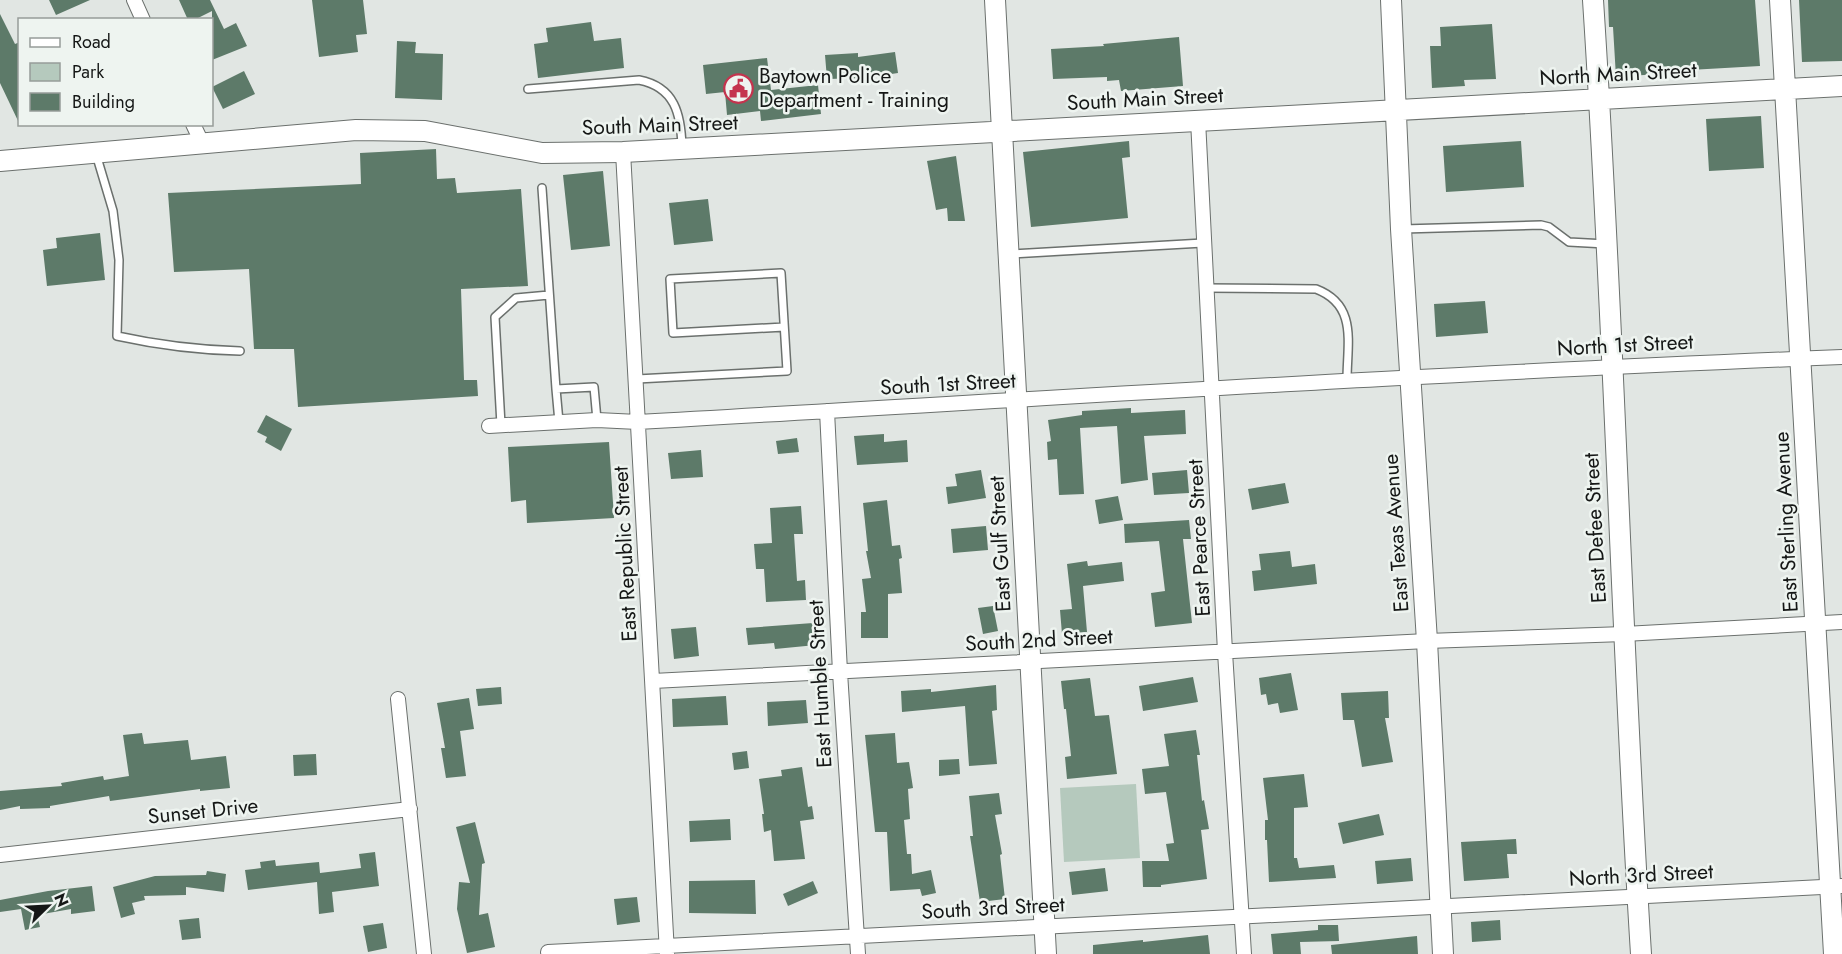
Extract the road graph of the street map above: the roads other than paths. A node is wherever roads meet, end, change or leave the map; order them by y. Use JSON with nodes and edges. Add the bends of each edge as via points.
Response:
{"nodes":[{"id":1,"x":134,"y":0,"type":"edge"},
{"id":2,"x":995,"y":0,"type":"edge"},
{"id":3,"x":1390,"y":0,"type":"edge"},
{"id":4,"x":1593,"y":0,"type":"edge"},
{"id":5,"x":1780,"y":0,"type":"edge"},
{"id":6,"x":143,"y":18,"type":"edge"},
{"id":7,"x":1842,"y":86,"type":"edge"},
{"id":8,"x":1786,"y":88,"type":"junction"},
{"id":9,"x":528,"y":89,"type":"dead end"},
{"id":10,"x":1600,"y":100,"type":"junction"},
{"id":11,"x":1396,"y":110,"type":"junction"},
{"id":12,"x":1198,"y":120,"type":"junction"},
{"id":13,"x":194,"y":126,"type":"edge"},
{"id":14,"x":1003,"y":132,"type":"junction"},
{"id":15,"x":202,"y":143,"type":"junction"},
{"id":16,"x":682,"y":149,"type":"junction"},
{"id":17,"x":95,"y":152,"type":"junction"},
{"id":18,"x":623,"y":153,"type":"junction"},
{"id":19,"x":0,"y":161,"type":"edge"},
{"id":20,"x":542,"y":188,"type":"dead end"},
{"id":21,"x":1401,"y":229,"type":"junction"},
{"id":22,"x":1203,"y":243,"type":"junction"},
{"id":23,"x":1606,"y":244,"type":"junction"},
{"id":24,"x":1010,"y":254,"type":"junction"},
{"id":25,"x":1206,"y":288,"type":"junction"},
{"id":26,"x":549,"y":295,"type":"junction"},
{"id":27,"x":784,"y":327,"type":"junction"},
{"id":28,"x":240,"y":351,"type":"dead end"},
{"id":29,"x":1842,"y":357,"type":"edge"},
{"id":30,"x":1801,"y":359,"type":"junction"},
{"id":31,"x":1612,"y":366,"type":"junction"},
{"id":32,"x":1410,"y":377,"type":"junction"},
{"id":33,"x":637,"y":379,"type":"junction"},
{"id":34,"x":1347,"y":380,"type":"junction"},
{"id":35,"x":1212,"y":388,"type":"junction"},
{"id":36,"x":556,"y":389,"type":"junction"},
{"id":37,"x":1016,"y":401,"type":"junction"},
{"id":38,"x":827,"y":411,"type":"junction"},
{"id":39,"x":597,"y":420,"type":"junction"},
{"id":40,"x":559,"y":422,"type":"junction"},
{"id":41,"x":638,"y":422,"type":"junction"},
{"id":42,"x":495,"y":425,"type":"joint"},
{"id":43,"x":1842,"y":622,"type":"edge"},
{"id":44,"x":1815,"y":624,"type":"junction"},
{"id":45,"x":1624,"y":634,"type":"junction"},
{"id":46,"x":1427,"y":641,"type":"junction"},
{"id":47,"x":1225,"y":652,"type":"junction"},
{"id":48,"x":1030,"y":662,"type":"junction"},
{"id":49,"x":840,"y":672,"type":"junction"},
{"id":50,"x":653,"y":681,"type":"junction"},
{"id":51,"x":398,"y":699,"type":"dead end"},
{"id":52,"x":410,"y":809,"type":"junction"},
{"id":53,"x":0,"y":855,"type":"edge"},
{"id":54,"x":1836,"y":886,"type":"edge"},
{"id":55,"x":1638,"y":897,"type":"junction"},
{"id":56,"x":1441,"y":906,"type":"junction"},
{"id":57,"x":1242,"y":917,"type":"junction"},
{"id":58,"x":1044,"y":927,"type":"junction"},
{"id":59,"x":857,"y":936,"type":"junction"},
{"id":60,"x":667,"y":950,"type":"edge"},
{"id":61,"x":548,"y":952,"type":"dead end"},
{"id":62,"x":424,"y":954,"type":"edge"},
{"id":63,"x":858,"y":954,"type":"edge"},
{"id":64,"x":1046,"y":954,"type":"edge"},
{"id":65,"x":1244,"y":954,"type":"edge"},
{"id":66,"x":1443,"y":954,"type":"edge"},
{"id":67,"x":1641,"y":954,"type":"edge"},
{"id":68,"x":1834,"y":954,"type":"edge"}],
"edges":[{"from":1,"to":6,"type":"street"},
{"from":2,"to":14,"type":"main road","name":"East Gulf Street"},
{"from":3,"to":11,"type":"main road","name":"East Texas Avenue"},
{"from":4,"to":10,"type":"main road","name":"East Defee Street"},
{"from":5,"to":8,"type":"main road","name":"East Sterling Avenue"},
{"from":7,"to":8,"type":"main road","name":"North Main Street"},
{"from":8,"to":10,"type":"main road","name":"North Main Street"},
{"from":8,"to":30,"type":"main road","name":"East Sterling Avenue"},
{"from":9,"to":16,"type":"lane","via":[[639,80],[651,83],[671,100],[681,123]]},
{"from":10,"to":11,"type":"main road","name":"North Main Street"},
{"from":10,"to":23,"type":"main road","name":"East Defee Street"},
{"from":11,"to":12,"type":"main road","name":"South Main Street"},
{"from":11,"to":21,"type":"main road","name":"East Texas Avenue"},
{"from":12,"to":14,"type":"main road","name":"South Main Street"},
{"from":12,"to":22,"type":"street","name":"East Pearce Street"},
{"from":13,"to":15,"type":"street"},
{"from":14,"to":16,"type":"main road","name":"South Main Street"},
{"from":14,"to":24,"type":"main road","name":"East Gulf Street"},
{"from":15,"to":17,"type":"main road","name":"South Main Street"},
{"from":15,"to":18,"type":"main road","name":"South Main Street","via":[[356,130],[425,131],[542,153]]},
{"from":16,"to":18,"type":"main road","name":"South Main Street"},
{"from":17,"to":19,"type":"main road","name":"South Main Street"},
{"from":17,"to":28,"type":"lane","via":[[113,211],[119,260],[117,336],[188,348]]},
{"from":18,"to":33,"type":"street","name":"East Republic Street"},
{"from":20,"to":26,"type":"lane"},
{"from":21,"to":23,"type":"lane","via":[[1541,225],[1569,242]]},
{"from":21,"to":32,"type":"main road","name":"East Texas Avenue"},
{"from":22,"to":24,"type":"lane"},
{"from":22,"to":25,"type":"street","name":"East Pearce Street"},
{"from":23,"to":31,"type":"main road","name":"East Defee Street"},
{"from":24,"to":37,"type":"main road","name":"East Gulf Street"},
{"from":25,"to":34,"type":"lane","via":[[1316,289],[1327,294],[1344,311]]},
{"from":25,"to":35,"type":"street","name":"East Pearce Street"},
{"from":26,"to":36,"type":"lane"},
{"from":26,"to":42,"type":"lane","via":[[516,298],[495,317]]},
{"from":27,"to":27,"type":"lane","via":[[781,273],[670,279],[673,333]]},
{"from":27,"to":33,"type":"lane","via":[[786,371]]},
{"from":29,"to":30,"type":"street","name":"North 1st Street"},
{"from":30,"to":31,"type":"street","name":"North 1st Street"},
{"from":30,"to":44,"type":"main road","name":"East Sterling Avenue"},
{"from":31,"to":32,"type":"street","name":"North 1st Street"},
{"from":31,"to":45,"type":"main road","name":"East Defee Street"},
{"from":32,"to":34,"type":"street","name":"South 1st Street"},
{"from":32,"to":46,"type":"main road","name":"East Texas Avenue"},
{"from":33,"to":41,"type":"street","name":"East Republic Street"},
{"from":34,"to":35,"type":"street","name":"South 1st Street"},
{"from":35,"to":37,"type":"street","name":"South 1st Street"},
{"from":35,"to":47,"type":"street","name":"East Pearce Street"},
{"from":36,"to":39,"type":"lane","via":[[594,387]]},
{"from":36,"to":40,"type":"lane"},
{"from":37,"to":38,"type":"street","name":"South 1st Street"},
{"from":37,"to":48,"type":"main road","name":"East Gulf Street"},
{"from":38,"to":41,"type":"street","name":"South 1st Street"},
{"from":38,"to":49,"type":"street","name":"East Humble Street"},
{"from":39,"to":40,"type":"street","name":"South 1st Street"},
{"from":39,"to":41,"type":"street","name":"South 1st Street"},
{"from":40,"to":42,"type":"street","name":"South 1st Street"},
{"from":41,"to":50,"type":"street","name":"East Republic Street"},
{"from":43,"to":44,"type":"street","name":"South 2nd Street"},
{"from":44,"to":45,"type":"street","name":"South 2nd Street"},
{"from":44,"to":54,"type":"main road","name":"East Sterling Avenue"},
{"from":45,"to":46,"type":"street","name":"South 2nd Street"},
{"from":45,"to":55,"type":"main road","name":"East Defee Street"},
{"from":46,"to":47,"type":"street","name":"South 2nd Street"},
{"from":46,"to":56,"type":"main road","name":"East Texas Avenue"},
{"from":47,"to":48,"type":"street","name":"South 2nd Street"},
{"from":47,"to":57,"type":"street","name":"East Pearce Street"},
{"from":48,"to":49,"type":"street","name":"South 2nd Street"},
{"from":48,"to":58,"type":"main road","name":"East Gulf Street"},
{"from":49,"to":50,"type":"street","name":"South 2nd Street"},
{"from":49,"to":59,"type":"street","name":"East Humble Street"},
{"from":50,"to":60,"type":"street","name":"East Republic Street"},
{"from":51,"to":52,"type":"street"},
{"from":52,"to":53,"type":"street","name":"Sunset Drive"},
{"from":52,"to":62,"type":"street"},
{"from":54,"to":55,"type":"street","name":"North 3rd Street"},
{"from":54,"to":68,"type":"main road","name":"East Sterling Avenue"},
{"from":55,"to":56,"type":"street","name":"North 3rd Street"},
{"from":55,"to":67,"type":"main road","name":"East Defee Street"},
{"from":56,"to":57,"type":"street","name":"South 3rd Street"},
{"from":56,"to":66,"type":"main road","name":"East Texas Avenue"},
{"from":57,"to":58,"type":"street","name":"South 3rd Street"},
{"from":57,"to":65,"type":"street","name":"East Pearce Street"},
{"from":58,"to":59,"type":"street","name":"South 3rd Street"},
{"from":58,"to":64,"type":"main road","name":"East Gulf Street"},
{"from":59,"to":60,"type":"street","name":"South 3rd Street"},
{"from":59,"to":63,"type":"street","name":"East Humble Street"},
{"from":60,"to":61,"type":"street","name":"South 3rd Street"}]}
